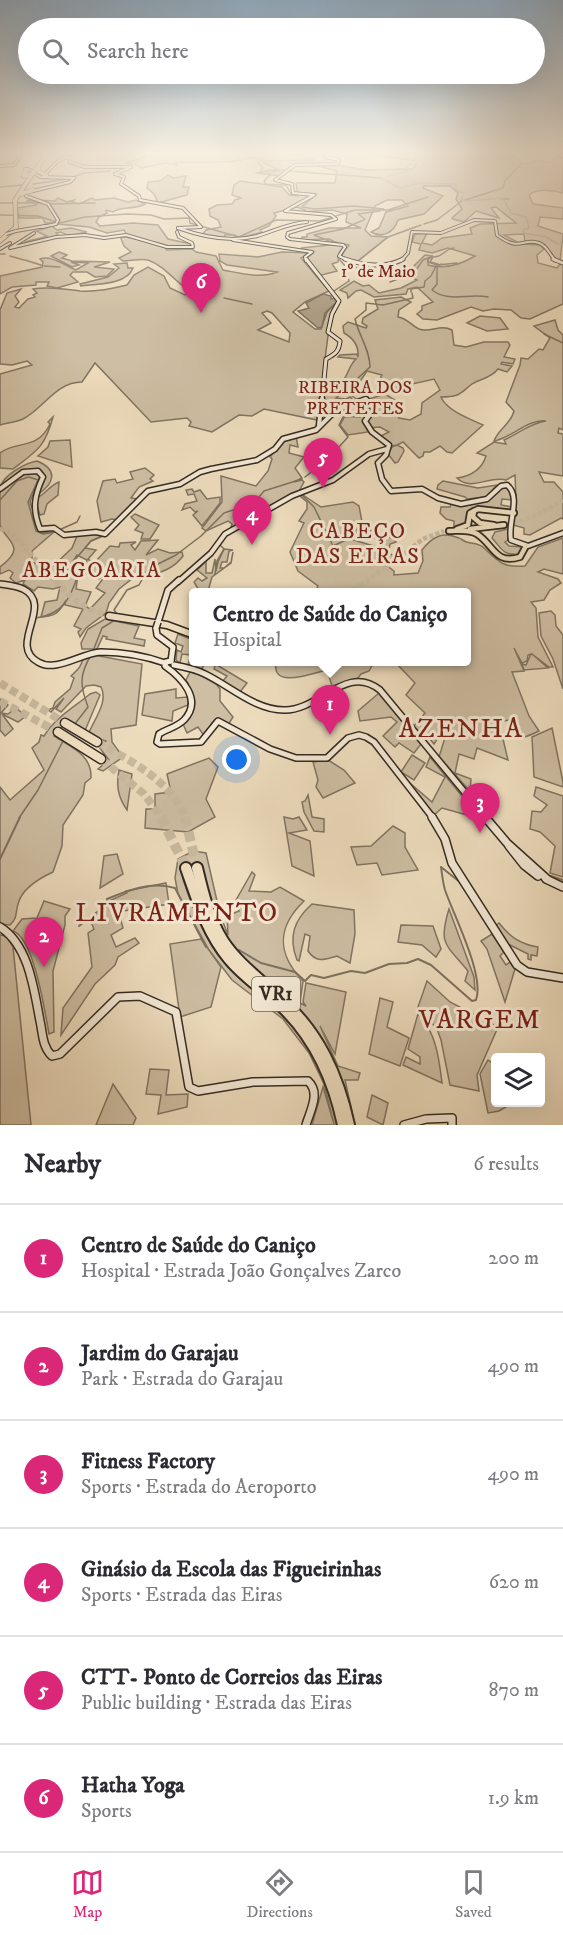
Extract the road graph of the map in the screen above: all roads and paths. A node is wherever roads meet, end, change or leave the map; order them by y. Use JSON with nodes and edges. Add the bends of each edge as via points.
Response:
{"nodes":[{"id":1,"x":15,"y":206,"type":"edge"},
{"id":2,"x":49,"y":206,"type":"edge"},
{"id":3,"x":170,"y":206,"type":"edge"},
{"id":4,"x":295,"y":206,"type":"edge"},
{"id":5,"x":43,"y":226,"type":"junction"},
{"id":6,"x":178,"y":230,"type":"junction"},
{"id":7,"x":33,"y":232,"type":"junction"},
{"id":8,"x":288,"y":233,"type":"junction"},
{"id":9,"x":0,"y":239,"type":"edge"},
{"id":10,"x":233,"y":240,"type":"junction"},
{"id":11,"x":0,"y":249,"type":"edge"},
{"id":12,"x":563,"y":263,"type":"edge"},
{"id":13,"x":318,"y":427,"type":"junction"},
{"id":14,"x":387,"y":449,"type":"junction"},
{"id":15,"x":0,"y":489,"type":"edge"},
{"id":16,"x":474,"y":510,"type":"junction"},
{"id":17,"x":514,"y":513,"type":"junction"},
{"id":18,"x":505,"y":525,"type":"junction"},
{"id":19,"x":447,"y":531,"type":"junction"},
{"id":20,"x":563,"y":533,"type":"edge"},
{"id":21,"x":486,"y":542,"type":"junction"},
{"id":22,"x":526,"y":548,"type":"junction"},
{"id":23,"x":0,"y":584,"type":"edge"},
{"id":24,"x":109,"y":616,"type":"tunnel mouth"},
{"id":25,"x":189,"y":633,"type":"edge"},
{"id":26,"x":157,"y":661,"type":"junction"},
{"id":27,"x":171,"y":666,"type":"junction"},
{"id":28,"x":68,"y":725,"type":"tunnel mouth"},
{"id":29,"x":61,"y":734,"type":"tunnel mouth"},
{"id":30,"x":94,"y":741,"type":"tunnel mouth"},
{"id":31,"x":97,"y":756,"type":"tunnel mouth"},
{"id":32,"x":563,"y":887,"type":"edge"},
{"id":33,"x":1,"y":927,"type":"edge"},
{"id":34,"x":563,"y":978,"type":"edge"},
{"id":35,"x":452,"y":1121,"type":"edge"},
{"id":36,"x":306,"y":1125,"type":"edge"},
{"id":37,"x":343,"y":1125,"type":"edge"},
{"id":38,"x":349,"y":1125,"type":"edge"},
{"id":39,"x":404,"y":1125,"type":"edge"}],
"edges":[{"from":1,"to":9,"type":"highway","via":[[14,230]]},
{"from":2,"to":5,"type":"main road","via":[[58,222]]},
{"from":3,"to":6,"type":"main road","via":[[183,208],[201,227]]},
{"from":4,"to":8,"type":"main road","via":[[284,211],[335,217],[334,221]]},
{"from":5,"to":7,"type":"main road"},
{"from":5,"to":9,"type":"main road","bridge":true,"via":[[6,234]]},
{"from":6,"to":7,"type":"main road","via":[[179,237],[193,247],[171,247],[126,235],[85,235],[10,248]]},
{"from":6,"to":10,"type":"main road"},
{"from":7,"to":11,"type":"main road"},
{"from":8,"to":10,"type":"main road","via":[[291,227],[308,223],[288,224],[258,236]]},
{"from":8,"to":12,"type":"main road","via":[[290,239],[343,245],[339,256],[351,262],[394,263],[407,256],[412,232],[442,232],[484,218],[495,221],[497,235],[511,245],[541,244],[554,260]]},
{"from":10,"to":13,"type":"main road","via":[[312,252],[305,257],[306,261],[338,299],[328,332],[340,341],[339,351],[326,359]]},
{"from":13,"to":14,"type":"main road","via":[[336,410],[366,399],[374,409],[365,421],[366,426],[373,436],[388,444]]},
{"from":13,"to":15,"type":"main road","via":[[285,438],[262,459],[199,473],[188,482],[148,491],[105,534],[64,535],[54,528],[40,529],[32,504],[43,477],[41,472],[23,472]]},
{"from":14,"to":17,"type":"main road","via":[[378,470],[393,492],[422,489],[461,504],[487,499],[507,485],[513,489]]},
{"from":14,"to":27,"type":"main road","via":[[369,454],[333,480],[292,496],[225,534],[211,553],[168,590],[157,635],[173,647]]},
{"from":16,"to":17,"type":"main road"},
{"from":16,"to":18,"type":"main road","via":[[473,517],[478,522]]},
{"from":16,"to":19,"type":"main road","via":[[468,525]]},
{"from":17,"to":22,"type":"main road","via":[[509,538]]},
{"from":18,"to":19,"type":"main road"},
{"from":18,"to":21,"type":"main road","via":[[486,531]]},
{"from":19,"to":21,"type":"main road","via":[[474,532]]},
{"from":20,"to":22,"type":"main road"},
{"from":21,"to":22,"type":"main road","via":[[496,555],[505,559],[519,558]]},
{"from":23,"to":26,"type":"main road","via":[[22,587],[33,596],[28,649],[40,663],[54,665],[93,653]]},
{"from":24,"to":25,"type":"main road","via":[[167,625]]},
{"from":26,"to":27,"type":"main road"},
{"from":26,"to":27,"type":"main road","via":[[167,672]]},
{"from":27,"to":32,"type":"main road","via":[[197,670],[264,706],[282,710],[300,708],[351,681],[372,685],[524,865]]},
{"from":27,"to":34,"type":"main road","via":[[188,687],[189,712],[184,720],[159,734],[160,744],[201,742],[218,721],[273,752],[308,759],[327,758],[345,738],[367,737],[437,823],[452,863],[517,965],[526,972]]},
{"from":28,"to":30,"type":"highway"},
{"from":29,"to":31,"type":"highway"},
{"from":33,"to":36,"type":"main road","via":[[12,937],[25,960],[49,1055],[60,1054],[118,997],[126,994],[150,999],[176,1012],[189,1088],[198,1091],[253,1082],[308,1081],[315,1091]]},
{"from":35,"to":39,"type":"main road","via":[[426,1119]]},
{"from":37,"to":38,"type":"highway","number":"VR1","via":[[334,1083],[317,1047],[296,1020],[240,970],[219,945],[203,916],[192,868],[223,941],[244,966],[296,1011],[321,1044],[338,1079]]}]}
